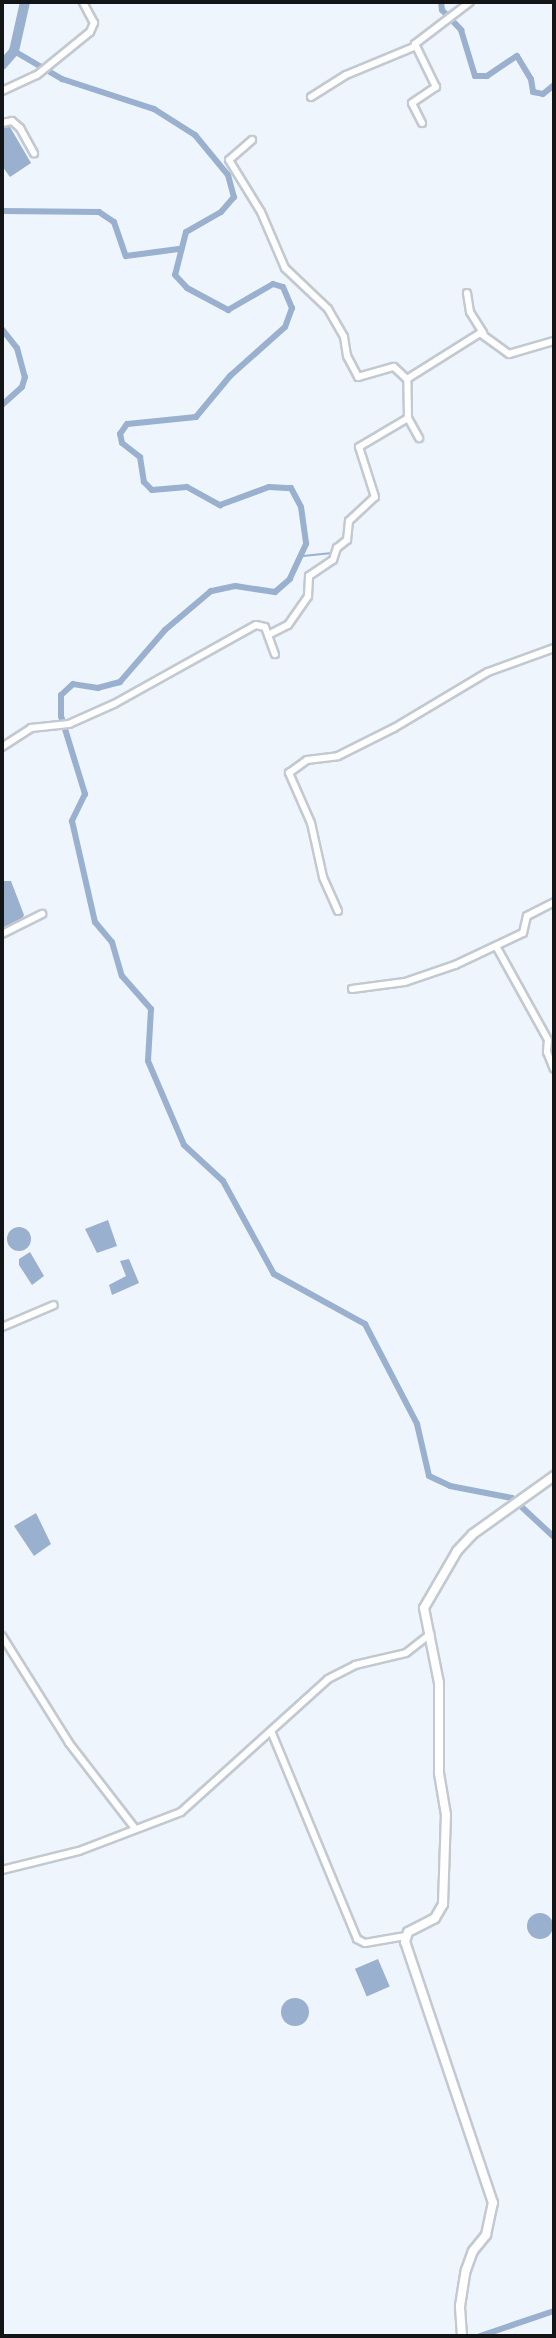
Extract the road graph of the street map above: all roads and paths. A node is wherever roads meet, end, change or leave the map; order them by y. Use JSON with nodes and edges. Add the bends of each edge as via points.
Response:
{"nodes":[{"id":1,"x":83,"y":2,"type":"edge"},
{"id":2,"x":470,"y":2,"type":"edge"},
{"id":3,"x":414,"y":47,"type":"junction"},
{"id":4,"x":2,"y":91,"type":"edge"},
{"id":5,"x":311,"y":97,"type":"dead end"},
{"id":6,"x":2,"y":123,"type":"edge"},
{"id":7,"x":422,"y":123,"type":"dead end"},
{"id":8,"x":252,"y":140,"type":"dead end"},
{"id":9,"x":34,"y":153,"type":"dead end"},
{"id":10,"x":467,"y":293,"type":"dead end"},
{"id":11,"x":483,"y":333,"type":"junction"},
{"id":12,"x":554,"y":341,"type":"edge"},
{"id":13,"x":407,"y":379,"type":"junction"},
{"id":14,"x":408,"y":418,"type":"junction"},
{"id":15,"x":419,"y":438,"type":"dead end"},
{"id":16,"x":268,"y":635,"type":"junction"},
{"id":17,"x":554,"y":648,"type":"edge"},
{"id":18,"x":275,"y":654,"type":"dead end"},
{"id":19,"x":2,"y":747,"type":"edge"},
{"id":20,"x":554,"y":902,"type":"edge"},
{"id":21,"x":338,"y":911,"type":"dead end"},
{"id":22,"x":42,"y":914,"type":"dead end"},
{"id":23,"x":2,"y":934,"type":"edge"},
{"id":24,"x":496,"y":946,"type":"junction"},
{"id":25,"x":352,"y":989,"type":"dead end"},
{"id":26,"x":554,"y":1069,"type":"edge"},
{"id":27,"x":54,"y":1305,"type":"dead end"},
{"id":28,"x":2,"y":1327,"type":"edge"},
{"id":29,"x":554,"y":1476,"type":"edge"},
{"id":30,"x":430,"y":1629,"type":"junction"},
{"id":31,"x":2,"y":1636,"type":"edge"},
{"id":32,"x":271,"y":1731,"type":"junction"},
{"id":33,"x":134,"y":1827,"type":"junction"},
{"id":34,"x":2,"y":1870,"type":"edge"},
{"id":35,"x":405,"y":1936,"type":"junction"},
{"id":36,"x":462,"y":2336,"type":"edge"}],
"edges":[{"from":1,"to":4,"type":"street","via":[[94,26],[37,75]]},
{"from":2,"to":3,"type":"street"},
{"from":3,"to":5,"type":"street","via":[[346,75]]},
{"from":3,"to":7,"type":"street","via":[[436,87],[412,103]]},
{"from":6,"to":9,"type":"street","via":[[12,121],[20,128]]},
{"from":8,"to":13,"type":"street","via":[[229,160],[261,212],[285,268],[328,309],[358,377],[394,367]]},
{"from":10,"to":11,"type":"street","via":[[470,312]]},
{"from":11,"to":12,"type":"street","via":[[509,354]]},
{"from":11,"to":13,"type":"street"},
{"from":13,"to":14,"type":"street"},
{"from":14,"to":15,"type":"street"},
{"from":14,"to":16,"type":"street","via":[[359,447],[376,493],[349,521],[347,540],[335,555],[309,576],[307,596],[288,625]]},
{"from":16,"to":18,"type":"street"},
{"from":16,"to":19,"type":"street","via":[[256,625],[114,704],[69,724],[31,728]]},
{"from":17,"to":21,"type":"street","via":[[488,672],[384,733],[338,756],[317,756],[289,773],[311,823],[323,877]]},
{"from":20,"to":24,"type":"street","via":[[527,916],[523,933]]},
{"from":22,"to":23,"type":"street"},
{"from":24,"to":25,"type":"street","via":[[434,974]]},
{"from":24,"to":26,"type":"street","via":[[548,1040]]},
{"from":27,"to":28,"type":"street"},
{"from":29,"to":30,"type":"main road","via":[[457,1551],[425,1612]]},
{"from":30,"to":32,"type":"street","via":[[406,1653],[335,1674]]},
{"from":30,"to":35,"type":"main road","via":[[446,1815],[443,1904],[435,1918]]},
{"from":31,"to":33,"type":"street","via":[[69,1743]]},
{"from":32,"to":33,"type":"street","via":[[191,1806]]},
{"from":32,"to":35,"type":"street","via":[[356,1939],[365,1943]]},
{"from":33,"to":34,"type":"street","via":[[96,1846]]},
{"from":35,"to":36,"type":"main road","via":[[459,2114],[493,2203],[486,2235],[466,2270],[460,2306]]}]}
